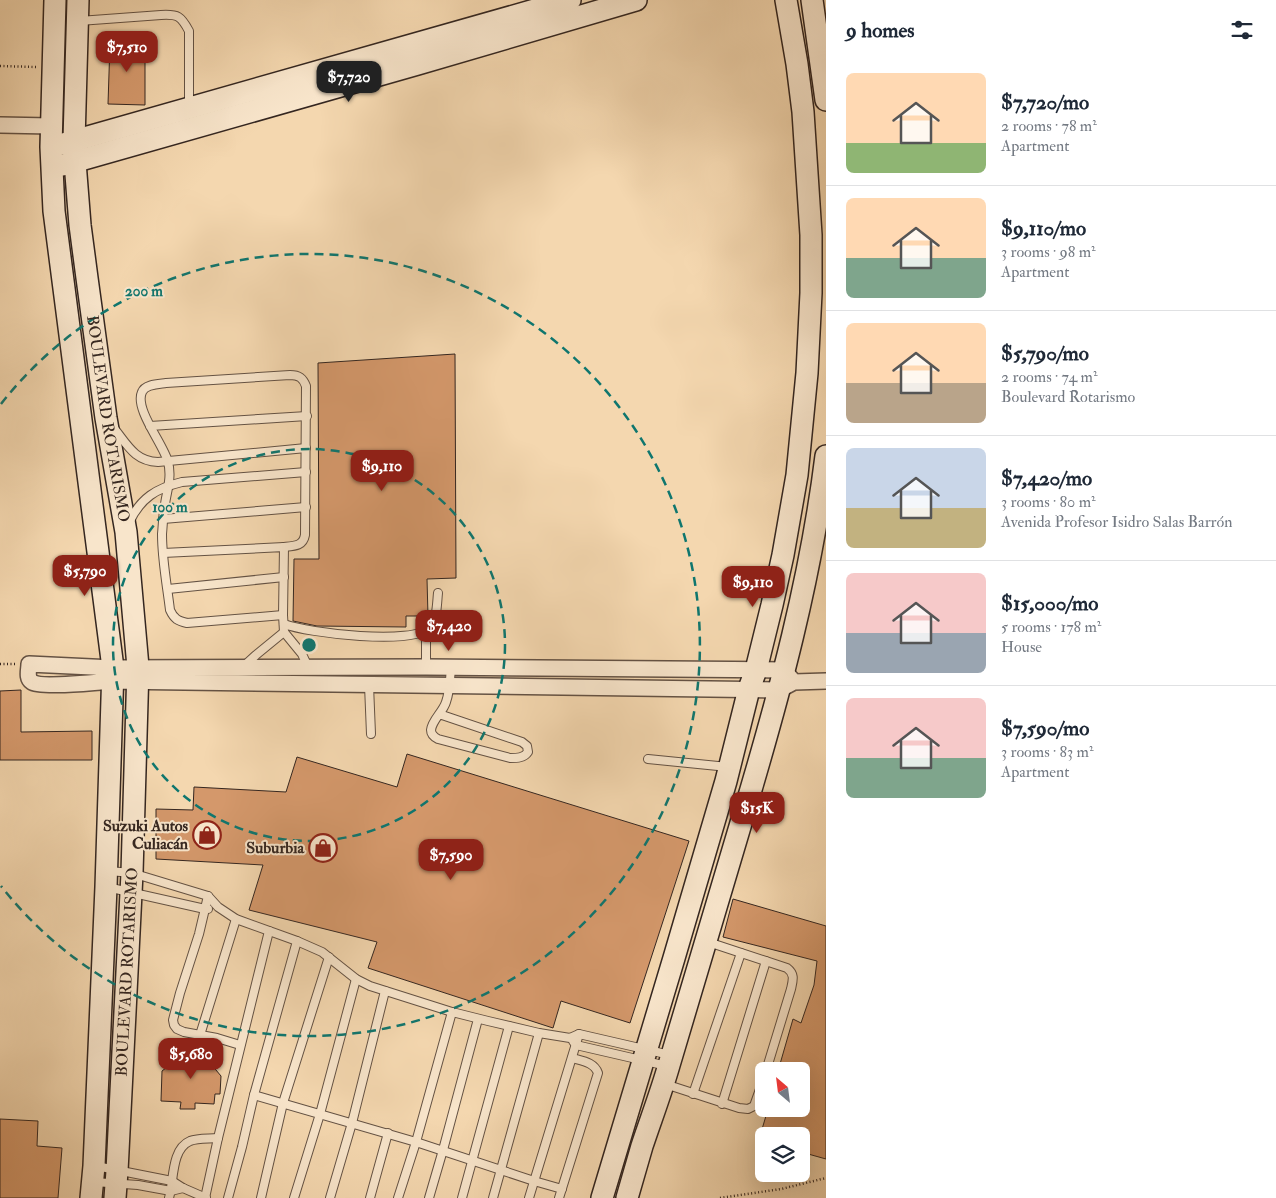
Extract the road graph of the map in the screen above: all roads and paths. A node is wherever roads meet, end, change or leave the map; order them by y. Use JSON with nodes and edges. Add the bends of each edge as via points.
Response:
{"nodes":[{"id":1,"x":55,"y":0,"type":"edge"},
{"id":2,"x":78,"y":0,"type":"edge"},
{"id":3,"x":570,"y":0,"type":"edge"},
{"id":4,"x":636,"y":0,"type":"edge"},
{"id":5,"x":786,"y":0,"type":"edge"},
{"id":6,"x":814,"y":1,"type":"edge"},
{"id":7,"x":77,"y":22,"type":"junction"},
{"id":8,"x":0,"y":66,"type":"edge"},
{"id":9,"x":824,"y":66,"type":"edge"},
{"id":10,"x":53,"y":67,"type":"junction"},
{"id":11,"x":826,"y":100,"type":"edge"},
{"id":12,"x":189,"y":109,"type":"junction"},
{"id":13,"x":0,"y":125,"type":"edge"},
{"id":14,"x":51,"y":137,"type":"junction"},
{"id":15,"x":74,"y":152,"type":"junction"},
{"id":16,"x":51,"y":168,"type":"junction"},
{"id":17,"x":819,"y":293,"type":"edge"},
{"id":18,"x":306,"y":416,"type":"junction"},
{"id":19,"x":106,"y":418,"type":"junction"},
{"id":20,"x":150,"y":426,"type":"junction"},
{"id":21,"x":306,"y":448,"type":"junction"},
{"id":22,"x":826,"y":456,"type":"edge"},
{"id":23,"x":168,"y":461,"type":"junction"},
{"id":24,"x":306,"y":472,"type":"junction"},
{"id":25,"x":169,"y":486,"type":"junction"},
{"id":26,"x":306,"y":507,"type":"junction"},
{"id":27,"x":163,"y":519,"type":"junction"},
{"id":28,"x":126,"y":532,"type":"junction"},
{"id":29,"x":284,"y":547,"type":"junction"},
{"id":30,"x":163,"y":553,"type":"junction"},
{"id":31,"x":284,"y":577,"type":"junction"},
{"id":32,"x":168,"y":589,"type":"junction"},
{"id":33,"x":438,"y":593,"type":"dead end"},
{"id":34,"x":283,"y":616,"type":"junction"},
{"id":35,"x":284,"y":628,"type":"junction"},
{"id":36,"x":426,"y":631,"type":"junction"},
{"id":37,"x":308,"y":667,"type":"junction"},
{"id":38,"x":426,"y":667,"type":"junction"},
{"id":39,"x":451,"y":667,"type":"junction"},
{"id":40,"x":242,"y":668,"type":"junction"},
{"id":41,"x":113,"y":674,"type":"junction"},
{"id":42,"x":138,"y":674,"type":"junction"},
{"id":43,"x":752,"y":680,"type":"junction"},
{"id":44,"x":786,"y":680,"type":"junction"},
{"id":45,"x":826,"y":681,"type":"edge"},
{"id":46,"x":369,"y":685,"type":"junction"},
{"id":47,"x":449,"y":685,"type":"junction"},
{"id":48,"x":439,"y":714,"type":"junction"},
{"id":49,"x":371,"y":734,"type":"dead end"},
{"id":50,"x":648,"y":759,"type":"dead end"},
{"id":51,"x":729,"y":767,"type":"junction"},
{"id":52,"x":107,"y":879,"type":"junction"},
{"id":53,"x":132,"y":883,"type":"junction"},
{"id":54,"x":208,"y":896,"type":"junction"},
{"id":55,"x":218,"y":907,"type":"junction"},
{"id":56,"x":205,"y":909,"type":"junction"},
{"id":57,"x":236,"y":919,"type":"junction"},
{"id":58,"x":269,"y":931,"type":"junction"},
{"id":59,"x":297,"y":941,"type":"junction"},
{"id":60,"x":706,"y":941,"type":"junction"},
{"id":61,"x":741,"y":953,"type":"junction"},
{"id":62,"x":329,"y":957,"type":"junction"},
{"id":63,"x":766,"y":961,"type":"junction"},
{"id":64,"x":356,"y":979,"type":"junction"},
{"id":65,"x":385,"y":991,"type":"junction"},
{"id":66,"x":452,"y":1012,"type":"junction"},
{"id":67,"x":478,"y":1019,"type":"junction"},
{"id":68,"x":509,"y":1026,"type":"junction"},
{"id":69,"x":539,"y":1033,"type":"junction"},
{"id":70,"x":579,"y":1034,"type":"junction"},
{"id":71,"x":200,"y":1035,"type":"junction"},
{"id":72,"x":570,"y":1038,"type":"junction"},
{"id":73,"x":576,"y":1044,"type":"junction"},
{"id":74,"x":240,"y":1045,"type":"junction"},
{"id":75,"x":645,"y":1055,"type":"junction"},
{"id":76,"x":572,"y":1058,"type":"junction"},
{"id":77,"x":769,"y":1062,"type":"edge"},
{"id":78,"x":668,"y":1068,"type":"junction"},
{"id":79,"x":694,"y":1094,"type":"junction"},
{"id":80,"x":254,"y":1095,"type":"junction"},
{"id":81,"x":283,"y":1103,"type":"junction"},
{"id":82,"x":755,"y":1103,"type":"edge"},
{"id":83,"x":722,"y":1104,"type":"junction"},
{"id":84,"x":320,"y":1114,"type":"junction"},
{"id":85,"x":352,"y":1123,"type":"junction"},
{"id":86,"x":388,"y":1133,"type":"junction"},
{"id":87,"x":218,"y":1138,"type":"junction"},
{"id":88,"x":416,"y":1142,"type":"junction"},
{"id":89,"x":443,"y":1150,"type":"junction"},
{"id":90,"x":472,"y":1160,"type":"junction"},
{"id":91,"x":501,"y":1170,"type":"junction"},
{"id":92,"x":826,"y":1178,"type":"edge"},
{"id":93,"x":172,"y":1181,"type":"junction"},
{"id":94,"x":534,"y":1181,"type":"junction"},
{"id":95,"x":93,"y":1182,"type":"edge"},
{"id":96,"x":116,"y":1184,"type":"edge"},
{"id":97,"x":183,"y":1188,"type":"junction"},
{"id":98,"x":562,"y":1189,"type":"junction"},
{"id":99,"x":170,"y":1195,"type":"edge"},
{"id":100,"x":205,"y":1198,"type":"edge"},
{"id":101,"x":228,"y":1198,"type":"edge"},
{"id":102,"x":261,"y":1198,"type":"edge"},
{"id":103,"x":294,"y":1198,"type":"edge"},
{"id":104,"x":330,"y":1198,"type":"edge"},
{"id":105,"x":370,"y":1198,"type":"edge"},
{"id":106,"x":398,"y":1198,"type":"edge"},
{"id":107,"x":429,"y":1198,"type":"edge"},
{"id":108,"x":462,"y":1198,"type":"edge"},
{"id":109,"x":493,"y":1198,"type":"edge"},
{"id":110,"x":529,"y":1198,"type":"edge"},
{"id":111,"x":559,"y":1198,"type":"edge"},
{"id":112,"x":602,"y":1198,"type":"edge"},
{"id":113,"x":627,"y":1198,"type":"edge"},
{"id":114,"x":720,"y":1198,"type":"edge"}],
"edges":[{"from":1,"to":10,"type":"street","name":"BOULEVARD ROTARISMO"},
{"from":2,"to":7,"type":"street","name":"BOULEVARD ROTARISMO"},
{"from":3,"to":12,"type":"street"},
{"from":4,"to":15,"type":"street","via":[[418,64]]},
{"from":5,"to":17,"type":"street","via":[[803,112],[810,235]]},
{"from":6,"to":9,"type":"street"},
{"from":7,"to":12,"type":"lane","via":[[180,16],[189,30]]},
{"from":7,"to":15,"type":"street","name":"BOULEVARD ROTARISMO"},
{"from":8,"to":10,"type":"path"},
{"from":9,"to":11,"type":"street"},
{"from":10,"to":14,"type":"street","name":"BOULEVARD ROTARISMO"},
{"from":12,"to":15,"type":"street"},
{"from":13,"to":14,"type":"street"},
{"from":14,"to":15,"type":"street"},
{"from":14,"to":16,"type":"street","name":"BOULEVARD ROTARISMO"},
{"from":15,"to":16,"type":"street"},
{"from":15,"to":19,"type":"street","name":"BOULEVARD ROTARISMO","via":[[80,224]]},
{"from":16,"to":41,"type":"street","name":"BOULEVARD ROTARISMO"},
{"from":17,"to":43,"type":"street","via":[[797,475],[774,596]]},
{"from":18,"to":20,"type":"lane"},
{"from":18,"to":20,"type":"lane","via":[[304,380],[290,375],[149,386],[141,398]]},
{"from":18,"to":21,"type":"lane"},
{"from":19,"to":23,"type":"lane","via":[[138,457],[151,462]]},
{"from":19,"to":28,"type":"street","name":"BOULEVARD ROTARISMO"},
{"from":20,"to":23,"type":"lane"},
{"from":21,"to":23,"type":"lane"},
{"from":21,"to":24,"type":"lane"},
{"from":22,"to":44,"type":"street"},
{"from":23,"to":25,"type":"lane"},
{"from":24,"to":25,"type":"lane","via":[[182,482]]},
{"from":24,"to":26,"type":"lane"},
{"from":25,"to":27,"type":"lane"},
{"from":25,"to":28,"type":"lane","via":[[142,503]]},
{"from":26,"to":27,"type":"lane"},
{"from":26,"to":29,"type":"lane","via":[[304,540],[297,546]]},
{"from":27,"to":30,"type":"lane"},
{"from":28,"to":42,"type":"street","name":"BOULEVARD ROTARISMO"},
{"from":29,"to":30,"type":"lane"},
{"from":29,"to":31,"type":"lane"},
{"from":30,"to":32,"type":"lane"},
{"from":31,"to":32,"type":"lane"},
{"from":31,"to":34,"type":"lane"},
{"from":32,"to":34,"type":"lane","via":[[170,610],[180,622]]},
{"from":33,"to":36,"type":"lane","via":[[433,624]]},
{"from":34,"to":35,"type":"lane"},
{"from":35,"to":36,"type":"lane","via":[[374,637],[409,636]]},
{"from":35,"to":37,"type":"lane"},
{"from":35,"to":40,"type":"lane"},
{"from":36,"to":38,"type":"lane"},
{"from":37,"to":38,"type":"street"},
{"from":37,"to":40,"type":"street"},
{"from":38,"to":39,"type":"street"},
{"from":39,"to":43,"type":"street"},
{"from":39,"to":47,"type":"lane"},
{"from":40,"to":42,"type":"street"},
{"from":41,"to":42,"type":"street"},
{"from":41,"to":52,"type":"street","name":"BOULEVARD ROTARISMO"},
{"from":42,"to":46,"type":"street"},
{"from":42,"to":53,"type":"street","name":"BOULEVARD ROTARISMO"},
{"from":43,"to":44,"type":"street"},
{"from":43,"to":44,"type":"street"},
{"from":43,"to":47,"type":"street"},
{"from":43,"to":51,"type":"street"},
{"from":44,"to":45,"type":"street"},
{"from":44,"to":60,"type":"street"},
{"from":46,"to":47,"type":"street"},
{"from":46,"to":49,"type":"lane"},
{"from":47,"to":48,"type":"lane","via":[[446,702]]},
{"from":48,"to":48,"type":"lane","via":[[522,742],[528,752],[521,757],[510,758],[433,737],[431,729]]},
{"from":50,"to":51,"type":"lane"},
{"from":51,"to":75,"type":"street"},
{"from":52,"to":53,"type":"lane"},
{"from":52,"to":53,"type":"lane"},
{"from":52,"to":95,"type":"street","name":"BOULEVARD ROTARISMO"},
{"from":53,"to":54,"type":"lane"},
{"from":53,"to":56,"type":"lane"},
{"from":53,"to":96,"type":"street","name":"BOULEVARD ROTARISMO"},
{"from":54,"to":55,"type":"lane"},
{"from":54,"to":56,"type":"lane"},
{"from":55,"to":56,"type":"lane"},
{"from":55,"to":57,"type":"lane"},
{"from":56,"to":71,"type":"lane","via":[[173,1020],[177,1029]]},
{"from":57,"to":58,"type":"lane"},
{"from":57,"to":71,"type":"lane"},
{"from":58,"to":59,"type":"lane"},
{"from":58,"to":74,"type":"lane"},
{"from":59,"to":62,"type":"lane"},
{"from":59,"to":80,"type":"lane"},
{"from":60,"to":61,"type":"lane"},
{"from":60,"to":78,"type":"street"},
{"from":61,"to":63,"type":"lane"},
{"from":61,"to":79,"type":"lane"},
{"from":62,"to":64,"type":"lane"},
{"from":62,"to":81,"type":"lane"},
{"from":63,"to":77,"type":"lane","via":[[787,968],[794,978]]},
{"from":63,"to":83,"type":"lane"},
{"from":64,"to":65,"type":"lane"},
{"from":64,"to":84,"type":"lane"},
{"from":65,"to":66,"type":"lane"},
{"from":65,"to":85,"type":"lane"},
{"from":66,"to":67,"type":"lane"},
{"from":66,"to":88,"type":"lane"},
{"from":67,"to":68,"type":"lane"},
{"from":67,"to":89,"type":"lane"},
{"from":68,"to":69,"type":"lane"},
{"from":68,"to":90,"type":"lane"},
{"from":69,"to":72,"type":"lane"},
{"from":69,"to":91,"type":"lane"},
{"from":70,"to":72,"type":"lane"},
{"from":70,"to":73,"type":"lane"},
{"from":70,"to":75,"type":"lane"},
{"from":71,"to":74,"type":"lane"},
{"from":72,"to":73,"type":"lane"},
{"from":73,"to":75,"type":"lane"},
{"from":73,"to":76,"type":"lane"},
{"from":74,"to":87,"type":"lane"},
{"from":75,"to":78,"type":"lane"},
{"from":75,"to":78,"type":"lane"},
{"from":75,"to":112,"type":"street"},
{"from":76,"to":94,"type":"lane"},
{"from":76,"to":98,"type":"lane","via":[[588,1063],[598,1073]]},
{"from":78,"to":79,"type":"lane"},
{"from":78,"to":113,"type":"street"},
{"from":79,"to":83,"type":"lane"},
{"from":80,"to":81,"type":"lane"},
{"from":80,"to":101,"type":"lane"},
{"from":81,"to":84,"type":"lane"},
{"from":81,"to":102,"type":"lane"},
{"from":82,"to":83,"type":"lane","via":[[744,1109]]},
{"from":84,"to":85,"type":"lane"},
{"from":84,"to":103,"type":"lane"},
{"from":85,"to":86,"type":"lane"},
{"from":85,"to":104,"type":"lane"},
{"from":86,"to":88,"type":"lane"},
{"from":86,"to":105,"type":"lane"},
{"from":87,"to":93,"type":"lane","via":[[192,1140],[179,1149]]},
{"from":87,"to":100,"type":"lane"},
{"from":88,"to":89,"type":"lane"},
{"from":88,"to":106,"type":"lane"},
{"from":89,"to":90,"type":"lane"},
{"from":89,"to":107,"type":"lane"},
{"from":90,"to":91,"type":"lane"},
{"from":90,"to":108,"type":"lane"},
{"from":91,"to":94,"type":"lane"},
{"from":91,"to":109,"type":"lane"},
{"from":92,"to":114,"type":"path"},
{"from":93,"to":96,"type":"lane"},
{"from":93,"to":97,"type":"lane"},
{"from":93,"to":99,"type":"lane"},
{"from":94,"to":98,"type":"lane"},
{"from":94,"to":110,"type":"lane"},
{"from":95,"to":96,"type":"lane"},
{"from":95,"to":96,"type":"lane"},
{"from":96,"to":99,"type":"lane","via":[[146,1186]]},
{"from":97,"to":99,"type":"lane"},
{"from":97,"to":100,"type":"lane"},
{"from":98,"to":111,"type":"lane"}]}
